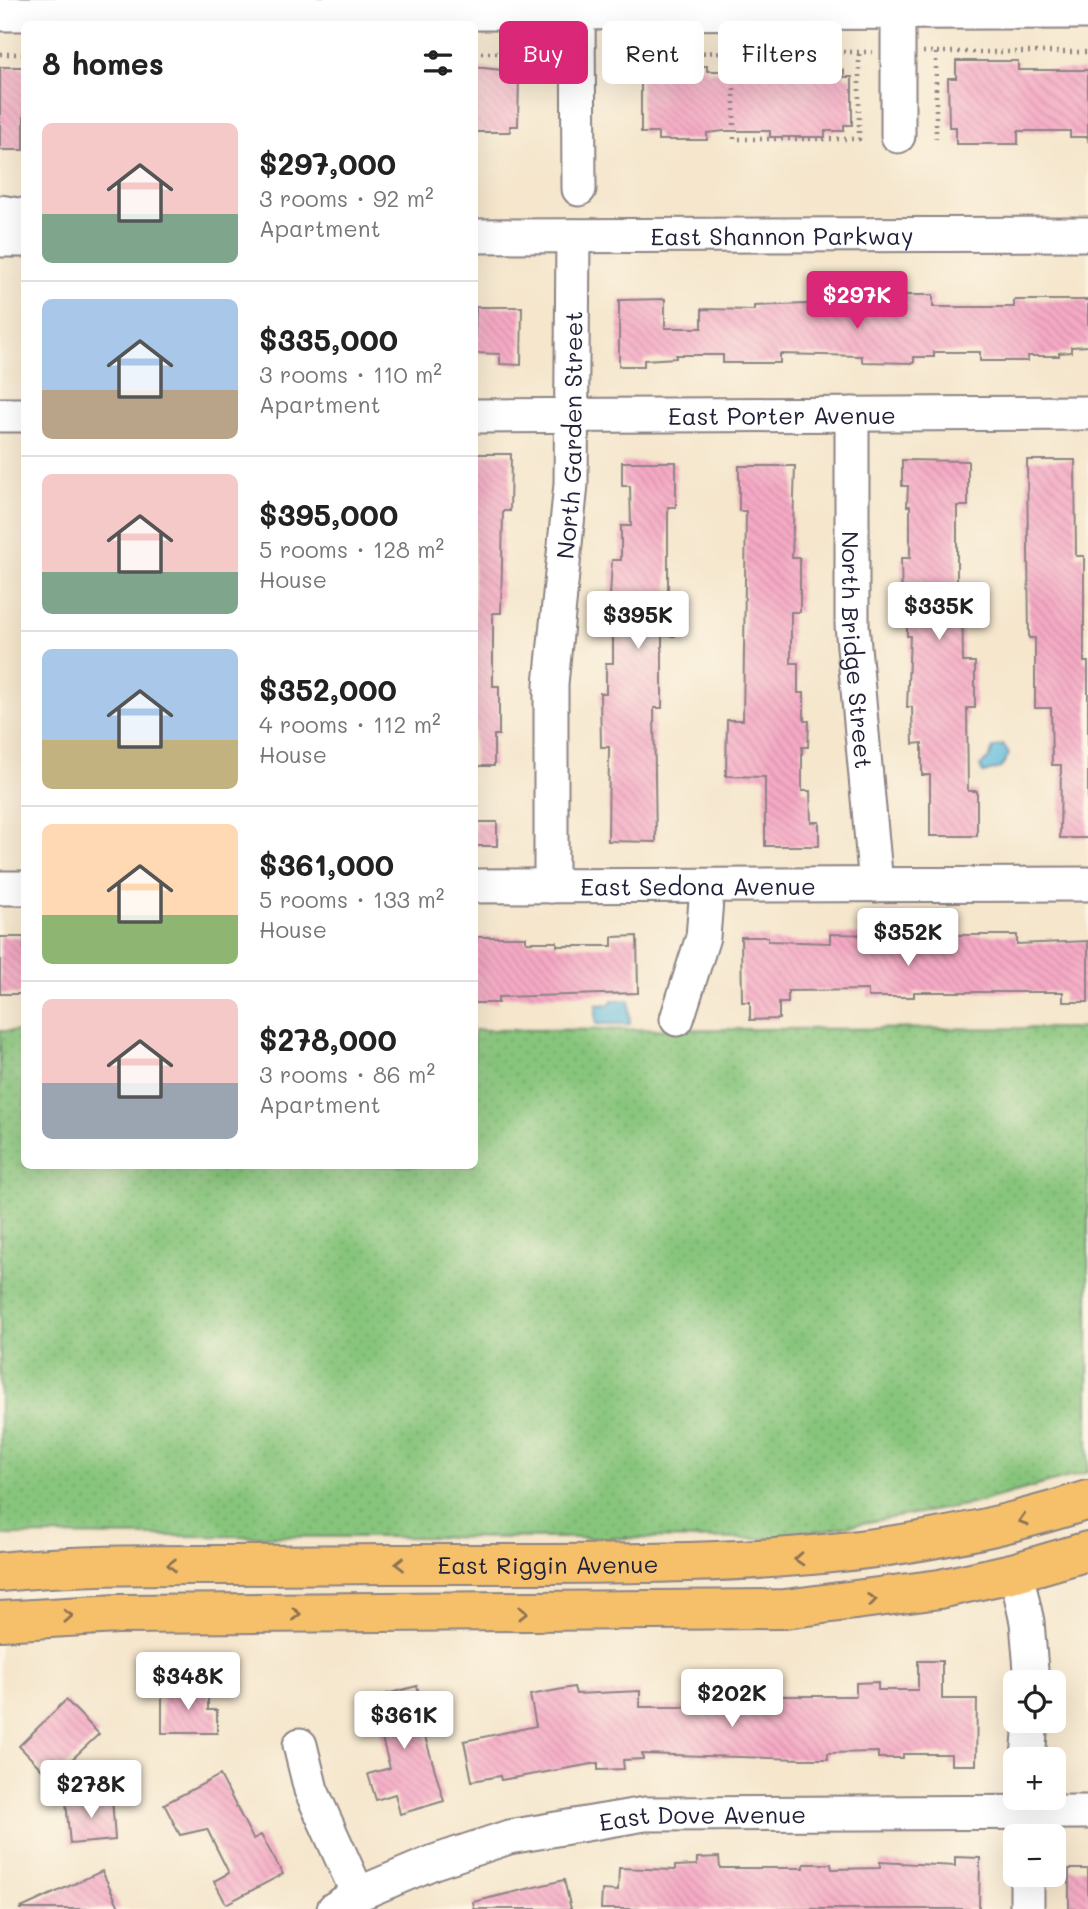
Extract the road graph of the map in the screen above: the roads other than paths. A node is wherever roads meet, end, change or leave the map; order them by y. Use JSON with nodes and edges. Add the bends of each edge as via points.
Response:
{"nodes":[{"id":1,"x":376,"y":6,"type":"edge"},
{"id":2,"x":898,"y":6,"type":"edge"},
{"id":3,"x":578,"y":11,"type":"junction"},
{"id":4,"x":1088,"y":12,"type":"edge"},
{"id":5,"x":109,"y":13,"type":"edge"},
{"id":6,"x":0,"y":14,"type":"edge"},
{"id":7,"x":898,"y":136,"type":"dead end"},
{"id":8,"x":579,"y":189,"type":"dead end"},
{"id":9,"x":0,"y":212,"type":"edge"},
{"id":10,"x":21,"y":216,"type":"edge"},
{"id":11,"x":1088,"y":234,"type":"edge"},
{"id":12,"x":478,"y":236,"type":"edge"},
{"id":13,"x":573,"y":236,"type":"junction"},
{"id":14,"x":0,"y":240,"type":"edge"},
{"id":15,"x":21,"y":240,"type":"edge"},
{"id":16,"x":1088,"y":413,"type":"edge"},
{"id":17,"x":852,"y":414,"type":"junction"},
{"id":18,"x":0,"y":415,"type":"edge"},
{"id":19,"x":21,"y":415,"type":"edge"},
{"id":20,"x":573,"y":415,"type":"junction"},
{"id":21,"x":478,"y":416,"type":"edge"},
{"id":22,"x":1088,"y":884,"type":"edge"},
{"id":23,"x":876,"y":885,"type":"junction"},
{"id":24,"x":478,"y":886,"type":"edge"},
{"id":25,"x":551,"y":886,"type":"junction"},
{"id":26,"x":0,"y":888,"type":"edge"},
{"id":27,"x":21,"y":888,"type":"edge"},
{"id":28,"x":707,"y":888,"type":"junction"},
{"id":29,"x":677,"y":1018,"type":"dead end"},
{"id":30,"x":1088,"y":1500,"type":"edge"},
{"id":31,"x":1088,"y":1551,"type":"edge"},
{"id":32,"x":116,"y":1566,"type":"junction"},
{"id":33,"x":0,"y":1572,"type":"edge"},
{"id":34,"x":1016,"y":1572,"type":"junction"},
{"id":35,"x":0,"y":1593,"type":"edge"},
{"id":36,"x":0,"y":1621,"type":"edge"},
{"id":37,"x":1031,"y":1670,"type":"edge"},
{"id":38,"x":300,"y":1745,"type":"dead end"},
{"id":39,"x":1088,"y":1812,"type":"edge"},
{"id":40,"x":1026,"y":1815,"type":"edge"},
{"id":41,"x":1027,"y":1887,"type":"edge"},
{"id":42,"x":346,"y":1902,"type":"edge"},
{"id":43,"x":1027,"y":1909,"type":"edge"}],
"edges":[{"from":1,"to":3,"type":"street"},
{"from":1,"to":5,"type":"street"},
{"from":2,"to":3,"type":"street"},
{"from":2,"to":4,"type":"street"},
{"from":2,"to":7,"type":"street"},
{"from":3,"to":8,"type":"street"},
{"from":5,"to":6,"type":"street"},
{"from":9,"to":10,"type":"street"},
{"from":11,"to":13,"type":"street","name":"East Shannon Parkway"},
{"from":12,"to":13,"type":"street","name":"East Shannon Parkway"},
{"from":13,"to":20,"type":"street","name":"North Garden Street"},
{"from":14,"to":15,"type":"street"},
{"from":16,"to":17,"type":"street","name":"East Porter Avenue"},
{"from":17,"to":20,"type":"street","name":"East Porter Avenue"},
{"from":17,"to":23,"type":"street","name":"North Bridge Street","via":[[852,625]]},
{"from":18,"to":19,"type":"street"},
{"from":20,"to":21,"type":"street","name":"East Porter Avenue"},
{"from":20,"to":25,"type":"street","name":"North Garden Street","via":[[551,684]]},
{"from":22,"to":23,"type":"street","name":"East Sedona Avenue"},
{"from":23,"to":28,"type":"street","name":"East Sedona Avenue"},
{"from":24,"to":25,"type":"street","name":"East Sedona Avenue"},
{"from":25,"to":28,"type":"street","name":"East Sedona Avenue"},
{"from":26,"to":27,"type":"street"},
{"from":28,"to":29,"type":"street","via":[[703,937]]},
{"from":30,"to":32,"type":"main road","name":"East Riggin Avenue","one_way":true,"via":[[924,1542],[759,1562]]},
{"from":31,"to":34,"type":"main road","name":"East Riggin Avenue"},
{"from":32,"to":33,"type":"main road","name":"East Riggin Avenue"},
{"from":32,"to":35,"type":"main road","via":[[46,1586]]},
{"from":36,"to":34,"type":"main road","name":"East Riggin Avenue","one_way":true,"via":[[117,1614],[759,1611],[889,1598]]},
{"from":34,"to":37,"type":"street"},
{"from":38,"to":42,"type":"street"},
{"from":39,"to":40,"type":"street","name":"East Dove Avenue"},
{"from":40,"to":42,"type":"street","name":"East Dove Avenue","via":[[645,1814],[509,1837],[434,1862]]},
{"from":41,"to":43,"type":"street"}]}
